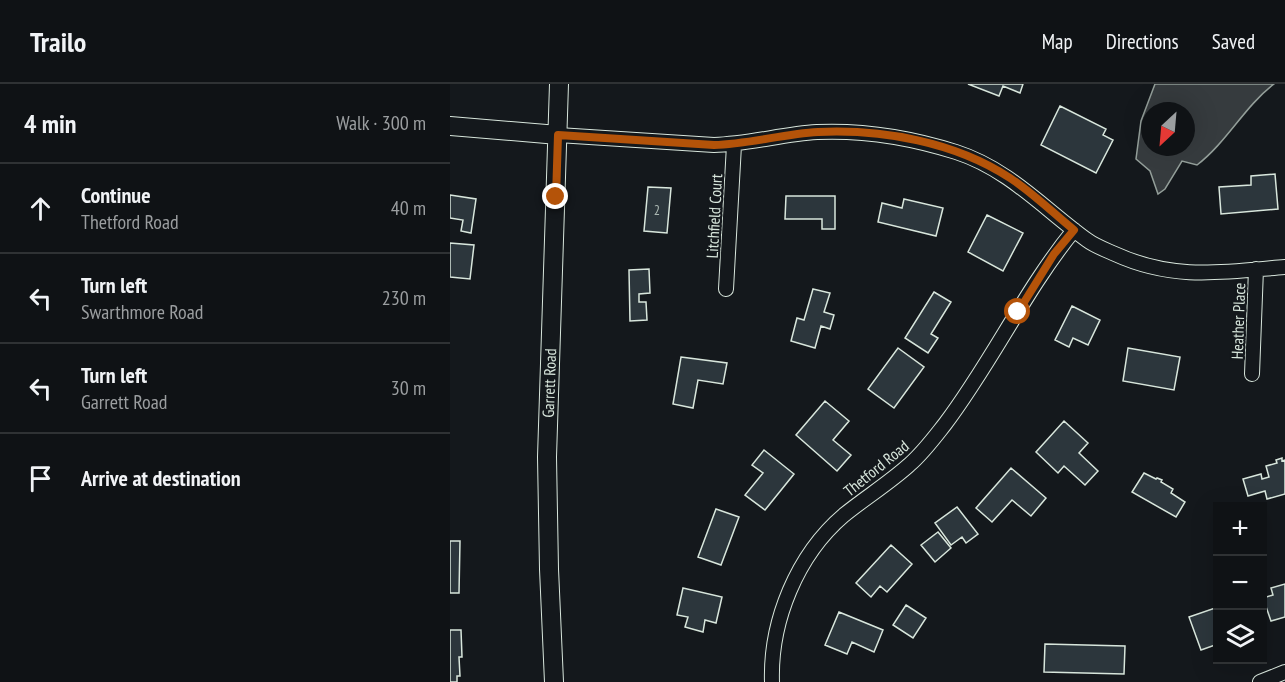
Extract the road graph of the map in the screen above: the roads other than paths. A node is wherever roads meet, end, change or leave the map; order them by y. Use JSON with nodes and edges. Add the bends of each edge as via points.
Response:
{"nodes":[{"id":1,"x":560,"y":84,"type":"edge"},
{"id":2,"x":450,"y":126,"type":"edge"},
{"id":3,"x":558,"y":135,"type":"junction"},
{"id":4,"x":734,"y":145,"type":"junction"},
{"id":5,"x":1074,"y":230,"type":"junction"},
{"id":6,"x":1285,"y":267,"type":"edge"},
{"id":7,"x":1256,"y":269,"type":"junction"},
{"id":8,"x":726,"y":289,"type":"dead end"},
{"id":9,"x":1252,"y":374,"type":"dead end"},
{"id":10,"x":1285,"y":672,"type":"edge"},
{"id":11,"x":554,"y":682,"type":"edge"},
{"id":12,"x":772,"y":682,"type":"edge"},
{"id":13,"x":1260,"y":682,"type":"edge"}],
"edges":[{"from":1,"to":3,"type":"street","name":"Garrett Road"},
{"from":2,"to":3,"type":"street"},
{"from":3,"to":4,"type":"street"},
{"from":3,"to":11,"type":"street","name":"Garrett Road","via":[[547,457]]},
{"from":4,"to":5,"type":"street","via":[[816,132],[891,136],[928,144],[976,160],[1011,179]]},
{"from":4,"to":8,"type":"street","name":"Litchfield Court"},
{"from":5,"to":7,"type":"street","via":[[1089,242],[1156,269],[1208,274]]},
{"from":5,"to":12,"type":"street","name":"Thetford Road","via":[[1054,254],[964,398],[932,441],[909,465],[843,516],[812,550],[781,614]]},
{"from":6,"to":7,"type":"street"},
{"from":7,"to":9,"type":"street","name":"Heather Place"},
{"from":10,"to":13,"type":"street"}]}
